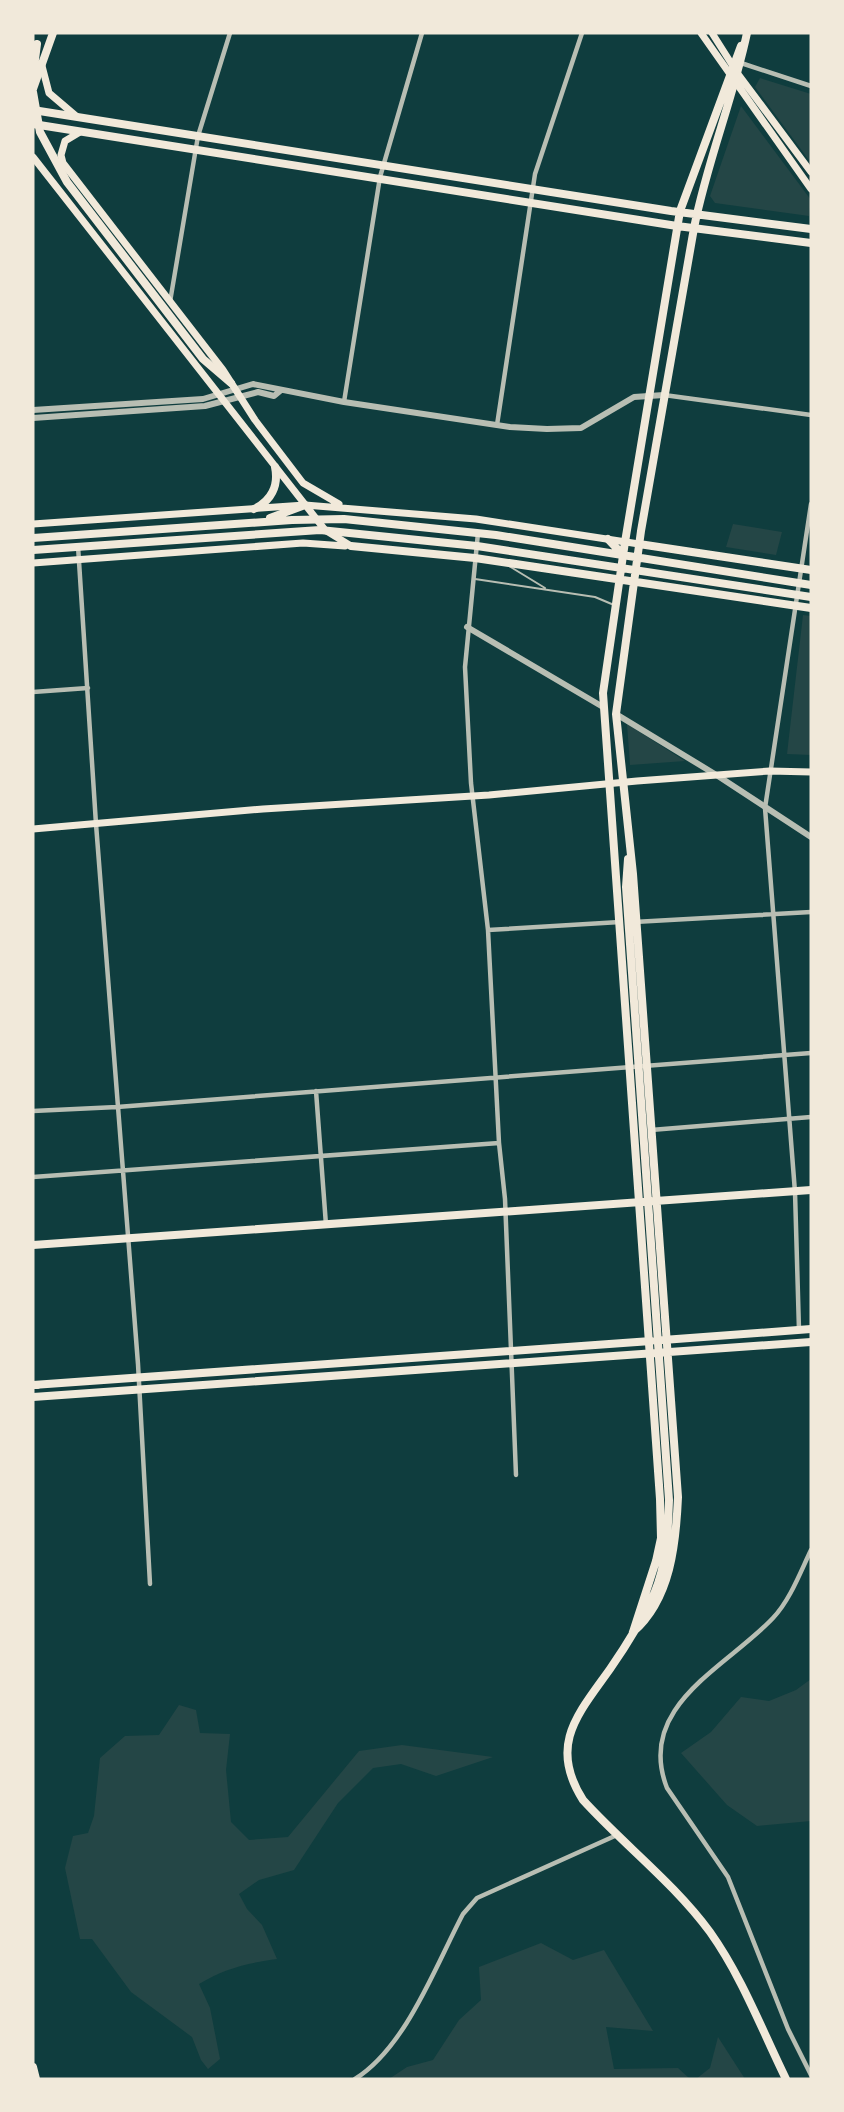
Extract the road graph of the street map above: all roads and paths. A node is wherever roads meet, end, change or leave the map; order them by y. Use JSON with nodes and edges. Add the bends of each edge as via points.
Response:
{"nodes":[{"id":1,"x":40,"y":33,"type":"edge"},
{"id":2,"x":53,"y":33,"type":"edge"},
{"id":3,"x":230,"y":33,"type":"edge"},
{"id":4,"x":422,"y":33,"type":"edge"},
{"id":5,"x":582,"y":33,"type":"edge"},
{"id":6,"x":701,"y":33,"type":"edge"},
{"id":7,"x":712,"y":33,"type":"edge"},
{"id":8,"x":747,"y":33,"type":"edge"},
{"id":9,"x":37,"y":44,"type":"junction"},
{"id":10,"x":33,"y":56,"type":"edge"},
{"id":11,"x":42,"y":64,"type":"junction"},
{"id":12,"x":736,"y":64,"type":"junction"},
{"id":13,"x":729,"y":74,"type":"junction"},
{"id":14,"x":738,"y":74,"type":"junction"},
{"id":15,"x":33,"y":75,"type":"edge"},
{"id":16,"x":736,"y":84,"type":"junction"},
{"id":17,"x":811,"y":86,"type":"edge"},
{"id":18,"x":33,"y":91,"type":"edge"},
{"id":19,"x":33,"y":110,"type":"edge"},
{"id":20,"x":78,"y":117,"type":"junction"},
{"id":21,"x":33,"y":124,"type":"edge"},
{"id":22,"x":83,"y":132,"type":"junction"},
{"id":23,"x":198,"y":136,"type":"junction"},
{"id":24,"x":195,"y":150,"type":"junction"},
{"id":25,"x":33,"y":157,"type":"edge"},
{"id":26,"x":63,"y":164,"type":"junction"},
{"id":27,"x":384,"y":164,"type":"junction"},
{"id":28,"x":811,"y":172,"type":"edge"},
{"id":29,"x":47,"y":176,"type":"junction"},
{"id":30,"x":380,"y":177,"type":"junction"},
{"id":31,"x":534,"y":189,"type":"junction"},
{"id":32,"x":811,"y":189,"type":"edge"},
{"id":33,"x":532,"y":203,"type":"junction"},
{"id":34,"x":680,"y":211,"type":"junction"},
{"id":35,"x":697,"y":213,"type":"junction"},
{"id":36,"x":677,"y":226,"type":"junction"},
{"id":37,"x":694,"y":228,"type":"junction"},
{"id":38,"x":811,"y":229,"type":"edge"},
{"id":39,"x":811,"y":243,"type":"edge"},
{"id":40,"x":170,"y":302,"type":"junction"},
{"id":41,"x":233,"y":386,"type":"junction"},
{"id":42,"x":280,"y":391,"type":"junction"},
{"id":43,"x":218,"y":394,"type":"junction"},
{"id":44,"x":649,"y":394,"type":"junction"},
{"id":45,"x":664,"y":394,"type":"junction"},
{"id":46,"x":240,"y":397,"type":"junction"},
{"id":47,"x":223,"y":401,"type":"junction"},
{"id":48,"x":344,"y":402,"type":"junction"},
{"id":49,"x":33,"y":410,"type":"edge"},
{"id":50,"x":811,"y":416,"type":"edge"},
{"id":51,"x":33,"y":418,"type":"edge"},
{"id":52,"x":497,"y":425,"type":"junction"},
{"id":53,"x":275,"y":467,"type":"junction"},
{"id":54,"x":811,"y":504,"type":"edge"},
{"id":55,"x":305,"y":505,"type":"junction"},
{"id":56,"x":350,"y":507,"type":"junction"},
{"id":57,"x":254,"y":509,"type":"junction"},
{"id":58,"x":316,"y":519,"type":"junction"},
{"id":59,"x":260,"y":522,"type":"junction"},
{"id":60,"x":33,"y":524,"type":"edge"},
{"id":61,"x":325,"y":530,"type":"junction"},
{"id":62,"x":478,"y":532,"type":"junction"},
{"id":63,"x":33,"y":538,"type":"edge"},
{"id":64,"x":608,"y":539,"type":"junction"},
{"id":65,"x":625,"y":542,"type":"junction"},
{"id":66,"x":639,"y":544,"type":"junction"},
{"id":67,"x":78,"y":546,"type":"junction"},
{"id":68,"x":351,"y":546,"type":"junction"},
{"id":69,"x":477,"y":546,"type":"junction"},
{"id":70,"x":33,"y":550,"type":"edge"},
{"id":71,"x":623,"y":555,"type":"junction"},
{"id":72,"x":637,"y":557,"type":"junction"},
{"id":73,"x":475,"y":558,"type":"junction"},
{"id":74,"x":79,"y":560,"type":"junction"},
{"id":75,"x":504,"y":562,"type":"junction"},
{"id":76,"x":33,"y":563,"type":"edge"},
{"id":77,"x":622,"y":568,"type":"junction"},
{"id":78,"x":801,"y":568,"type":"junction"},
{"id":79,"x":636,"y":569,"type":"junction"},
{"id":80,"x":811,"y":570,"type":"edge"},
{"id":81,"x":603,"y":577,"type":"junction"},
{"id":82,"x":472,"y":579,"type":"junction"},
{"id":83,"x":620,"y":579,"type":"junction"},
{"id":84,"x":634,"y":581,"type":"junction"},
{"id":85,"x":798,"y":583,"type":"junction"},
{"id":86,"x":811,"y":585,"type":"edge"},
{"id":87,"x":547,"y":589,"type":"junction"},
{"id":88,"x":797,"y":594,"type":"junction"},
{"id":89,"x":811,"y":597,"type":"edge"},
{"id":90,"x":616,"y":606,"type":"junction"},
{"id":91,"x":795,"y":606,"type":"junction"},
{"id":92,"x":811,"y":608,"type":"edge"},
{"id":93,"x":467,"y":627,"type":"junction"},
{"id":94,"x":88,"y":688,"type":"junction"},
{"id":95,"x":33,"y":692,"type":"edge"},
{"id":96,"x":603,"y":707,"type":"junction"},
{"id":97,"x":616,"y":714,"type":"junction"},
{"id":98,"x":770,"y":771,"type":"junction"},
{"id":99,"x":811,"y":772,"type":"edge"},
{"id":100,"x":718,"y":776,"type":"junction"},
{"id":101,"x":623,"y":783,"type":"junction"},
{"id":102,"x":609,"y":784,"type":"junction"},
{"id":103,"x":473,"y":796,"type":"junction"},
{"id":104,"x":765,"y":808,"type":"junction"},
{"id":105,"x":96,"y":824,"type":"junction"},
{"id":106,"x":33,"y":829,"type":"edge"},
{"id":107,"x":811,"y":837,"type":"edge"},
{"id":108,"x":630,"y":844,"type":"junction"},
{"id":109,"x":614,"y":846,"type":"junction"},
{"id":110,"x":626,"y":887,"type":"junction"},
{"id":111,"x":811,"y":912,"type":"edge"},
{"id":112,"x":774,"y":915,"type":"junction"},
{"id":113,"x":636,"y":921,"type":"junction"},
{"id":114,"x":619,"y":922,"type":"junction"},
{"id":115,"x":488,"y":930,"type":"junction"},
{"id":116,"x":811,"y":1053,"type":"edge"},
{"id":117,"x":783,"y":1055,"type":"junction"},
{"id":118,"x":647,"y":1065,"type":"junction"},
{"id":119,"x":630,"y":1066,"type":"junction"},
{"id":120,"x":495,"y":1077,"type":"junction"},
{"id":121,"x":316,"y":1091,"type":"junction"},
{"id":122,"x":117,"y":1107,"type":"junction"},
{"id":123,"x":33,"y":1110,"type":"edge"},
{"id":124,"x":811,"y":1117,"type":"edge"},
{"id":125,"x":789,"y":1119,"type":"junction"},
{"id":126,"x":651,"y":1130,"type":"junction"},
{"id":127,"x":499,"y":1143,"type":"junction"},
{"id":128,"x":321,"y":1156,"type":"junction"},
{"id":129,"x":122,"y":1170,"type":"junction"},
{"id":130,"x":33,"y":1177,"type":"edge"},
{"id":131,"x":811,"y":1190,"type":"edge"},
{"id":132,"x":795,"y":1192,"type":"junction"},
{"id":133,"x":656,"y":1201,"type":"junction"},
{"id":134,"x":640,"y":1202,"type":"junction"},
{"id":135,"x":505,"y":1212,"type":"junction"},
{"id":136,"x":326,"y":1225,"type":"junction"},
{"id":137,"x":128,"y":1238,"type":"junction"},
{"id":138,"x":33,"y":1245,"type":"edge"},
{"id":139,"x":811,"y":1329,"type":"edge"},
{"id":140,"x":799,"y":1330,"type":"junction"},
{"id":141,"x":666,"y":1340,"type":"junction"},
{"id":142,"x":648,"y":1341,"type":"junction"},
{"id":143,"x":811,"y":1342,"type":"edge"},
{"id":144,"x":512,"y":1350,"type":"junction"},
{"id":145,"x":667,"y":1352,"type":"junction"},
{"id":146,"x":649,"y":1353,"type":"junction"},
{"id":147,"x":513,"y":1363,"type":"junction"},
{"id":148,"x":138,"y":1377,"type":"junction"},
{"id":149,"x":34,"y":1385,"type":"edge"},
{"id":150,"x":139,"y":1390,"type":"junction"},
{"id":151,"x":33,"y":1397,"type":"edge"},
{"id":152,"x":516,"y":1475,"type":"dead end"},
{"id":153,"x":811,"y":1550,"type":"edge"},
{"id":154,"x":150,"y":1584,"type":"dead end"},
{"id":155,"x":633,"y":1632,"type":"junction"},
{"id":156,"x":617,"y":1835,"type":"junction"},
{"id":157,"x":33,"y":2067,"type":"edge"},
{"id":158,"x":811,"y":2075,"type":"edge"},
{"id":159,"x":36,"y":2079,"type":"edge"},
{"id":160,"x":355,"y":2079,"type":"edge"},
{"id":161,"x":786,"y":2079,"type":"edge"}],
"edges":[{"from":1,"to":9,"type":"main road"},
{"from":2,"to":11,"type":"main road"},
{"from":3,"to":23,"type":"street"},
{"from":4,"to":27,"type":"street"},
{"from":5,"to":31,"type":"street","via":[[535,174]]},
{"from":6,"to":13,"type":"main road"},
{"from":7,"to":12,"type":"main road"},
{"from":8,"to":12,"type":"main road"},
{"from":9,"to":10,"type":"main road"},
{"from":9,"to":15,"type":"main road"},
{"from":11,"to":18,"type":"main road"},
{"from":11,"to":20,"type":"main road","via":[[50,93]]},
{"from":12,"to":13,"type":"main road"},
{"from":12,"to":14,"type":"main road"},
{"from":12,"to":17,"type":"street"},
{"from":13,"to":16,"type":"main road"},
{"from":13,"to":34,"type":"main road"},
{"from":14,"to":16,"type":"main road"},
{"from":14,"to":28,"type":"main road"},
{"from":16,"to":32,"type":"main road"},
{"from":16,"to":35,"type":"main road"},
{"from":18,"to":41,"type":"main road","via":[[40,132],[55,165],[203,359]]},
{"from":19,"to":20,"type":"main road"},
{"from":20,"to":23,"type":"main road"},
{"from":21,"to":22,"type":"main road"},
{"from":22,"to":24,"type":"main road"},
{"from":22,"to":26,"type":"main road","via":[[65,141]]},
{"from":23,"to":24,"type":"street"},
{"from":23,"to":27,"type":"main road"},
{"from":24,"to":30,"type":"main road"},
{"from":24,"to":40,"type":"street"},
{"from":25,"to":29,"type":"main road"},
{"from":26,"to":29,"type":"main road"},
{"from":26,"to":40,"type":"main road"},
{"from":27,"to":30,"type":"street"},
{"from":27,"to":31,"type":"main road"},
{"from":29,"to":43,"type":"main road"},
{"from":30,"to":33,"type":"main road"},
{"from":30,"to":48,"type":"street"},
{"from":31,"to":33,"type":"street"},
{"from":31,"to":34,"type":"main road"},
{"from":33,"to":36,"type":"main road"},
{"from":33,"to":52,"type":"street"},
{"from":34,"to":35,"type":"main road"},
{"from":34,"to":36,"type":"main road"},
{"from":35,"to":37,"type":"main road"},
{"from":35,"to":38,"type":"main road"},
{"from":36,"to":37,"type":"main road"},
{"from":36,"to":44,"type":"main road"},
{"from":37,"to":39,"type":"main road"},
{"from":37,"to":45,"type":"main road"},
{"from":40,"to":41,"type":"main road"},
{"from":41,"to":42,"type":"street","via":[[253,384]]},
{"from":41,"to":43,"type":"street"},
{"from":41,"to":46,"type":"main road"},
{"from":42,"to":46,"type":"street","via":[[274,396],[258,392]]},
{"from":42,"to":48,"type":"street"},
{"from":43,"to":47,"type":"main road"},
{"from":43,"to":49,"type":"street","via":[[203,399]]},
{"from":44,"to":45,"type":"street"},
{"from":44,"to":52,"type":"street","via":[[634,398],[581,428]]},
{"from":44,"to":65,"type":"main road"},
{"from":45,"to":50,"type":"street"},
{"from":45,"to":66,"type":"main road"},
{"from":46,"to":47,"type":"street"},
{"from":46,"to":56,"type":"main road","via":[[303,483],[333,502]]},
{"from":47,"to":51,"type":"street","via":[[205,406]]},
{"from":47,"to":53,"type":"main road"},
{"from":48,"to":52,"type":"street"},
{"from":53,"to":55,"type":"main road"},
{"from":53,"to":57,"type":"main road","via":[[273,492],[263,505]]},
{"from":54,"to":78,"type":"street"},
{"from":55,"to":56,"type":"main road"},
{"from":55,"to":57,"type":"main road"},
{"from":55,"to":58,"type":"main road"},
{"from":55,"to":59,"type":"main road"},
{"from":56,"to":64,"type":"main road","via":[[476,519]]},
{"from":57,"to":60,"type":"main road"},
{"from":58,"to":59,"type":"main road"},
{"from":58,"to":61,"type":"main road"},
{"from":58,"to":62,"type":"main road"},
{"from":59,"to":63,"type":"main road"},
{"from":61,"to":67,"type":"main road"},
{"from":61,"to":68,"type":"main road"},
{"from":61,"to":69,"type":"main road"},
{"from":62,"to":69,"type":"street"},
{"from":62,"to":71,"type":"main road"},
{"from":64,"to":65,"type":"main road"},
{"from":64,"to":71,"type":"main road"},
{"from":65,"to":66,"type":"main road"},
{"from":65,"to":71,"type":"main road"},
{"from":66,"to":72,"type":"main road"},
{"from":66,"to":78,"type":"main road"},
{"from":67,"to":70,"type":"main road"},
{"from":67,"to":74,"type":"street"},
{"from":68,"to":73,"type":"main road"},
{"from":68,"to":74,"type":"main road","via":[[303,543]]},
{"from":69,"to":73,"type":"street"},
{"from":69,"to":77,"type":"main road"},
{"from":71,"to":72,"type":"main road"},
{"from":71,"to":77,"type":"main road"},
{"from":72,"to":79,"type":"main road"},
{"from":72,"to":85,"type":"main road"},
{"from":73,"to":75,"type":"main road"},
{"from":73,"to":82,"type":"street"},
{"from":74,"to":76,"type":"main road"},
{"from":74,"to":94,"type":"street"},
{"from":75,"to":81,"type":"main road"},
{"from":75,"to":87,"type":"lane"},
{"from":77,"to":79,"type":"main road"},
{"from":77,"to":81,"type":"main road"},
{"from":77,"to":83,"type":"main road"},
{"from":78,"to":80,"type":"main road"},
{"from":78,"to":85,"type":"street"},
{"from":79,"to":84,"type":"main road"},
{"from":79,"to":88,"type":"main road"},
{"from":81,"to":83,"type":"main road"},
{"from":82,"to":87,"type":"lane"},
{"from":82,"to":93,"type":"street"},
{"from":83,"to":84,"type":"main road"},
{"from":83,"to":90,"type":"main road"},
{"from":84,"to":91,"type":"main road"},
{"from":84,"to":97,"type":"main road"},
{"from":85,"to":86,"type":"main road"},
{"from":85,"to":88,"type":"street"},
{"from":87,"to":90,"type":"lane","via":[[595,597]]},
{"from":88,"to":89,"type":"main road"},
{"from":88,"to":91,"type":"street"},
{"from":90,"to":96,"type":"main road"},
{"from":91,"to":92,"type":"main road"},
{"from":91,"to":98,"type":"street"},
{"from":93,"to":96,"type":"street"},
{"from":93,"to":103,"type":"street","via":[[465,668]]},
{"from":94,"to":95,"type":"street"},
{"from":94,"to":105,"type":"street"},
{"from":96,"to":102,"type":"main road"},
{"from":97,"to":100,"type":"street"},
{"from":97,"to":101,"type":"main road"},
{"from":98,"to":99,"type":"main road"},
{"from":98,"to":100,"type":"main road"},
{"from":98,"to":104,"type":"street"},
{"from":100,"to":101,"type":"main road"},
{"from":100,"to":104,"type":"street"},
{"from":101,"to":102,"type":"main road"},
{"from":101,"to":108,"type":"main road"},
{"from":102,"to":103,"type":"main road"},
{"from":102,"to":109,"type":"main road"},
{"from":103,"to":105,"type":"main road"},
{"from":103,"to":115,"type":"street"},
{"from":104,"to":107,"type":"street"},
{"from":104,"to":112,"type":"street"},
{"from":105,"to":106,"type":"main road"},
{"from":105,"to":122,"type":"street"},
{"from":108,"to":110,"type":"main road"},
{"from":108,"to":113,"type":"main road"},
{"from":109,"to":110,"type":"main road"},
{"from":109,"to":114,"type":"main road"},
{"from":110,"to":155,"type":"main road","via":[[669,1500],[663,1562],[654,1593]]},
{"from":111,"to":112,"type":"street"},
{"from":112,"to":113,"type":"street"},
{"from":112,"to":117,"type":"street"},
{"from":113,"to":114,"type":"street"},
{"from":113,"to":118,"type":"main road"},
{"from":114,"to":115,"type":"street"},
{"from":114,"to":119,"type":"main road"},
{"from":115,"to":120,"type":"street"},
{"from":116,"to":117,"type":"street"},
{"from":117,"to":118,"type":"street"},
{"from":117,"to":125,"type":"street"},
{"from":118,"to":119,"type":"street"},
{"from":118,"to":126,"type":"main road"},
{"from":119,"to":120,"type":"street"},
{"from":119,"to":134,"type":"main road"},
{"from":120,"to":121,"type":"street"},
{"from":120,"to":127,"type":"street"},
{"from":121,"to":122,"type":"street"},
{"from":121,"to":128,"type":"street"},
{"from":122,"to":123,"type":"street"},
{"from":122,"to":129,"type":"street"},
{"from":124,"to":125,"type":"street"},
{"from":125,"to":126,"type":"street"},
{"from":125,"to":132,"type":"street"},
{"from":126,"to":133,"type":"main road"},
{"from":127,"to":128,"type":"street"},
{"from":127,"to":135,"type":"street"},
{"from":128,"to":129,"type":"street"},
{"from":128,"to":136,"type":"street"},
{"from":129,"to":130,"type":"street"},
{"from":129,"to":137,"type":"street"},
{"from":131,"to":132,"type":"main road"},
{"from":132,"to":133,"type":"main road"},
{"from":132,"to":140,"type":"street"},
{"from":133,"to":134,"type":"main road"},
{"from":133,"to":141,"type":"main road"},
{"from":134,"to":135,"type":"main road"},
{"from":134,"to":142,"type":"main road"},
{"from":135,"to":136,"type":"main road"},
{"from":135,"to":144,"type":"street"},
{"from":136,"to":137,"type":"main road"},
{"from":137,"to":138,"type":"main road"},
{"from":137,"to":148,"type":"street"},
{"from":139,"to":140,"type":"main road"},
{"from":140,"to":141,"type":"main road"},
{"from":141,"to":142,"type":"main road"},
{"from":141,"to":145,"type":"main road"},
{"from":142,"to":144,"type":"main road"},
{"from":142,"to":146,"type":"main road"},
{"from":143,"to":145,"type":"main road"},
{"from":144,"to":147,"type":"street"},
{"from":144,"to":148,"type":"main road"},
{"from":145,"to":146,"type":"main road"},
{"from":145,"to":155,"type":"main road","via":[[678,1497],[676,1540],[658,1599]]},
{"from":146,"to":147,"type":"main road"},
{"from":146,"to":155,"type":"main road","via":[[661,1538]]},
{"from":147,"to":150,"type":"main road"},
{"from":147,"to":152,"type":"street"},
{"from":148,"to":149,"type":"main road"},
{"from":148,"to":150,"type":"street"},
{"from":150,"to":151,"type":"main road"},
{"from":150,"to":154,"type":"street"},
{"from":153,"to":158,"type":"street","via":[[774,1617],[688,1691],[668,1722],[661,1752],[662,1774],[668,1788],[728,1877],[788,2029]]},
{"from":155,"to":156,"type":"main road","via":[[576,1717],[567,1748],[574,1786]]},
{"from":156,"to":160,"type":"street","via":[[477,1898],[463,1914],[392,2047]]},
{"from":156,"to":161,"type":"main road","via":[[709,1931],[734,1971]]},
{"from":157,"to":159,"type":"main road"}]}
